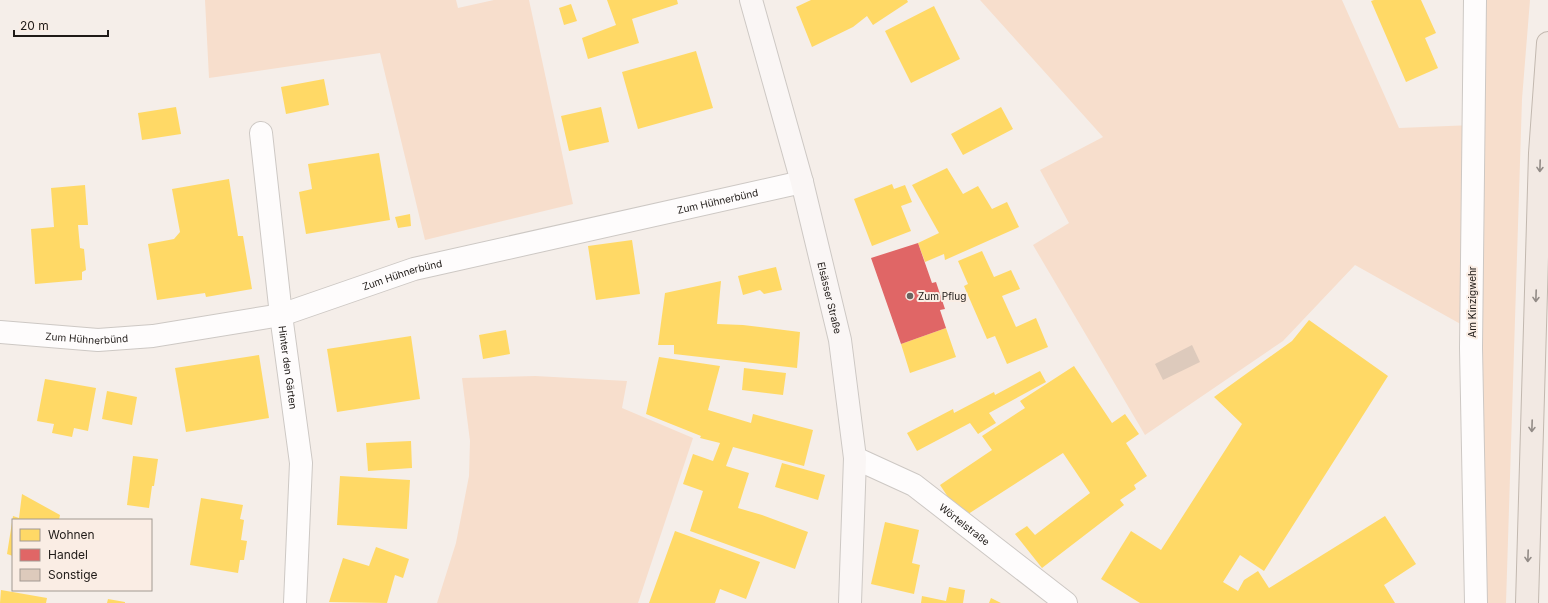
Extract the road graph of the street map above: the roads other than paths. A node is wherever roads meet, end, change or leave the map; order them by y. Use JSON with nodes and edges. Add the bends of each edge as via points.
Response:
{"nodes":[{"id":1,"x":751,"y":0,"type":"edge"},
{"id":2,"x":1475,"y":0,"type":"edge"},
{"id":3,"x":1548,"y":43,"type":"edge"},
{"id":4,"x":261,"y":133,"type":"dead end"},
{"id":5,"x":802,"y":182,"type":"junction"},
{"id":6,"x":281,"y":315,"type":"junction"},
{"id":7,"x":0,"y":332,"type":"edge"},
{"id":8,"x":855,"y":458,"type":"junction"},
{"id":9,"x":295,"y":603,"type":"edge"},
{"id":10,"x":850,"y":603,"type":"edge"},
{"id":11,"x":1066,"y":603,"type":"edge"},
{"id":12,"x":1476,"y":603,"type":"edge"},
{"id":13,"x":1527,"y":603,"type":"edge"}],
"edges":[{"from":1,"to":5,"type":"street","name":"Elsässer Straße"},
{"from":2,"to":12,"type":"street","name":"Am Kinzigwehr","via":[[1471,348]]},
{"from":3,"to":13,"type":"highway","one_way":true,"via":[[1540,154]]},
{"from":4,"to":6,"type":"street","name":"Hinter den Gärten"},
{"from":5,"to":6,"type":"street","name":"Zum Hühnerbünd","via":[[414,269]]},
{"from":5,"to":8,"type":"street","name":"Elsässer Straße","via":[[840,340]]},
{"from":6,"to":7,"type":"street","name":"Zum Hühnerbünd","via":[[153,336],[98,340]]},
{"from":6,"to":9,"type":"street","name":"Hinter den Gärten","via":[[301,463]]},
{"from":8,"to":10,"type":"street","name":"Elsässer Straße"},
{"from":8,"to":11,"type":"street","name":"Wörtelstraße","via":[[914,485]]}]}
